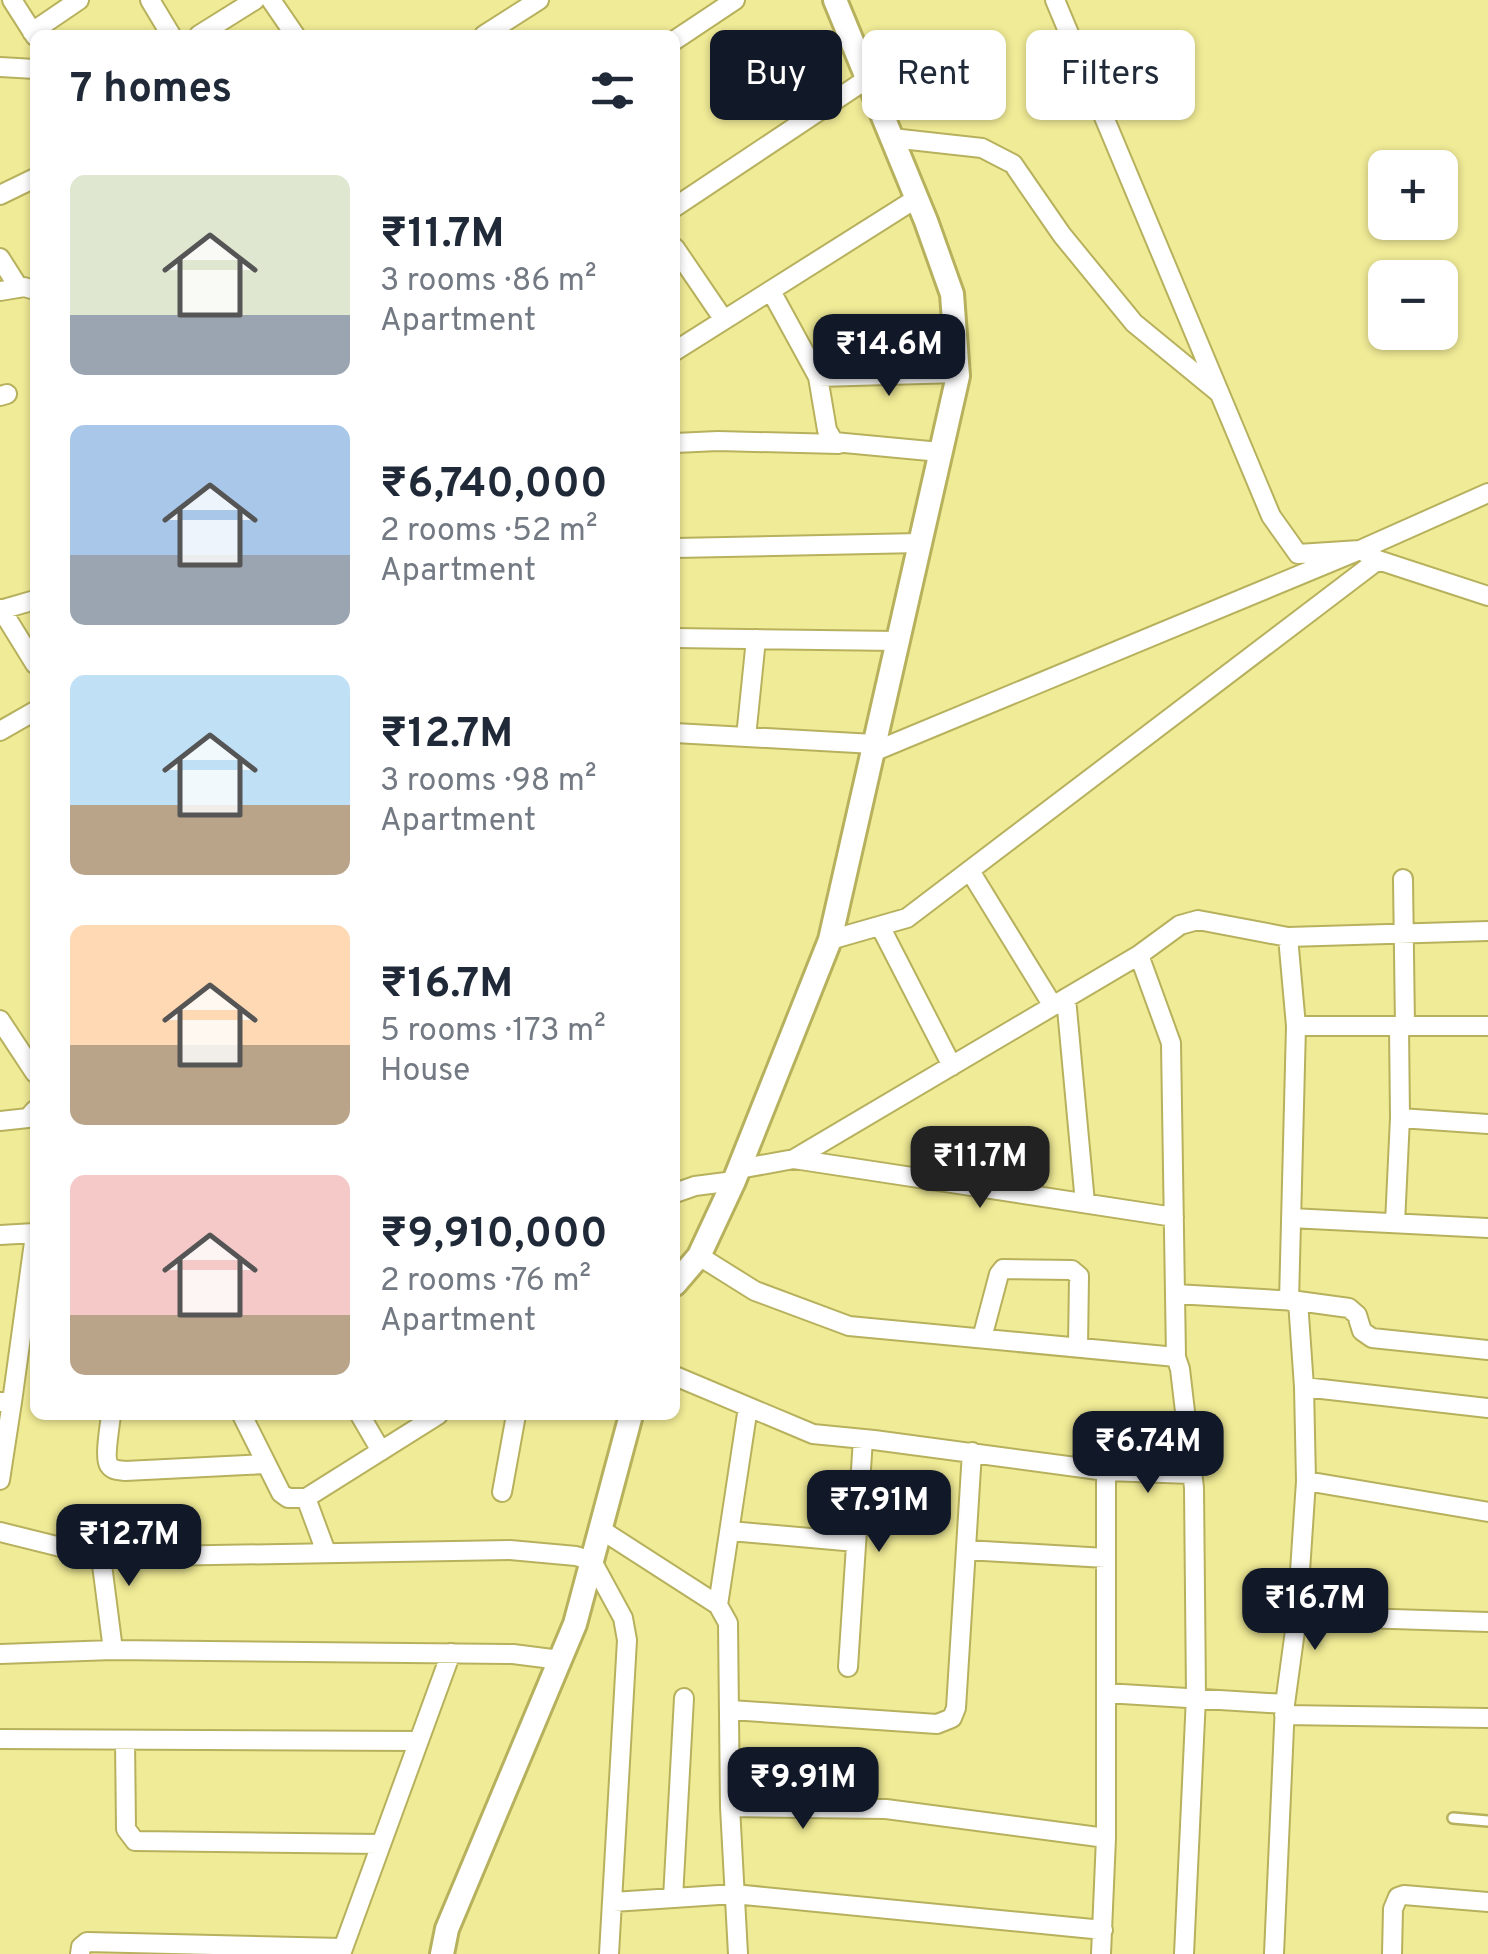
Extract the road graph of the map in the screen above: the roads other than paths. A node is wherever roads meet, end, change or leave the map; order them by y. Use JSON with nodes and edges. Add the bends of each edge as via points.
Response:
{"nodes":[{"id":1,"x":12,"y":0,"type":"edge"},
{"id":2,"x":79,"y":0,"type":"edge"},
{"id":3,"x":150,"y":0,"type":"edge"},
{"id":4,"x":255,"y":0,"type":"edge"},
{"id":5,"x":272,"y":0,"type":"edge"},
{"id":6,"x":539,"y":0,"type":"edge"},
{"id":7,"x":735,"y":0,"type":"edge"},
{"id":8,"x":834,"y":0,"type":"edge"},
{"id":9,"x":1055,"y":0,"type":"edge"},
{"id":10,"x":31,"y":30,"type":"edge"},
{"id":11,"x":39,"y":30,"type":"edge"},
{"id":12,"x":168,"y":30,"type":"edge"},
{"id":13,"x":208,"y":30,"type":"edge"},
{"id":14,"x":292,"y":30,"type":"edge"},
{"id":15,"x":492,"y":30,"type":"edge"},
{"id":16,"x":680,"y":37,"type":"edge"},
{"id":17,"x":862,"y":66,"type":"edge"},
{"id":18,"x":0,"y":67,"type":"edge"},
{"id":19,"x":30,"y":69,"type":"edge"},
{"id":20,"x":862,"y":84,"type":"edge"},
{"id":21,"x":885,"y":120,"type":"edge"},
{"id":22,"x":892,"y":138,"type":"junction"},
{"id":23,"x":30,"y":180,"type":"edge"},
{"id":24,"x":0,"y":195,"type":"edge"},
{"id":25,"x":916,"y":198,"type":"junction"},
{"id":26,"x":680,"y":204,"type":"edge"},
{"id":27,"x":680,"y":255,"type":"edge"},
{"id":28,"x":0,"y":258,"type":"edge"},
{"id":29,"x":18,"y":289,"type":"edge"},
{"id":30,"x":770,"y":291,"type":"junction"},
{"id":31,"x":724,"y":320,"type":"junction"},
{"id":32,"x":680,"y":348,"type":"edge"},
{"id":33,"x":958,"y":373,"type":"junction"},
{"id":34,"x":818,"y":377,"type":"junction"},
{"id":35,"x":1220,"y":394,"type":"junction"},
{"id":36,"x":680,"y":443,"type":"edge"},
{"id":37,"x":839,"y":444,"type":"junction"},
{"id":38,"x":940,"y":452,"type":"junction"},
{"id":39,"x":1488,"y":492,"type":"edge"},
{"id":40,"x":920,"y":543,"type":"junction"},
{"id":41,"x":680,"y":548,"type":"edge"},
{"id":42,"x":1360,"y":550,"type":"junction"},
{"id":43,"x":1378,"y":560,"type":"junction"},
{"id":44,"x":1488,"y":596,"type":"edge"},
{"id":45,"x":30,"y":601,"type":"edge"},
{"id":46,"x":0,"y":610,"type":"edge"},
{"id":47,"x":680,"y":638,"type":"edge"},
{"id":48,"x":756,"y":639,"type":"junction"},
{"id":49,"x":898,"y":642,"type":"junction"},
{"id":50,"x":30,"y":656,"type":"edge"},
{"id":51,"x":30,"y":714,"type":"edge"},
{"id":52,"x":0,"y":730,"type":"edge"},
{"id":53,"x":680,"y":734,"type":"edge"},
{"id":54,"x":746,"y":737,"type":"junction"},
{"id":55,"x":874,"y":748,"type":"junction"},
{"id":56,"x":970,"y":871,"type":"junction"},
{"id":57,"x":1404,"y":879,"type":"dead end"},
{"id":58,"x":880,"y":926,"type":"junction"},
{"id":59,"x":1488,"y":931,"type":"edge"},
{"id":60,"x":1405,"y":934,"type":"junction"},
{"id":61,"x":1288,"y":936,"type":"junction"},
{"id":62,"x":830,"y":940,"type":"junction"},
{"id":63,"x":1139,"y":955,"type":"junction"},
{"id":64,"x":1059,"y":1002,"type":"junction"},
{"id":65,"x":0,"y":1020,"type":"edge"},
{"id":66,"x":1296,"y":1026,"type":"junction"},
{"id":67,"x":1488,"y":1026,"type":"edge"},
{"id":68,"x":1402,"y":1027,"type":"junction"},
{"id":69,"x":30,"y":1066,"type":"edge"},
{"id":70,"x":952,"y":1066,"type":"junction"},
{"id":71,"x":30,"y":1116,"type":"edge"},
{"id":72,"x":1400,"y":1118,"type":"junction"},
{"id":73,"x":0,"y":1121,"type":"edge"},
{"id":74,"x":1488,"y":1124,"type":"edge"},
{"id":75,"x":794,"y":1159,"type":"junction"},
{"id":76,"x":736,"y":1175,"type":"junction"},
{"id":77,"x":680,"y":1191,"type":"edge"},
{"id":78,"x":1085,"y":1204,"type":"junction"},
{"id":79,"x":1174,"y":1217,"type":"junction"},
{"id":80,"x":1291,"y":1218,"type":"junction"},
{"id":81,"x":1395,"y":1223,"type":"junction"},
{"id":82,"x":1488,"y":1228,"type":"edge"},
{"id":83,"x":30,"y":1234,"type":"edge"},
{"id":84,"x":0,"y":1235,"type":"edge"},
{"id":85,"x":700,"y":1256,"type":"junction"},
{"id":86,"x":30,"y":1263,"type":"edge"},
{"id":87,"x":680,"y":1278,"type":"edge"},
{"id":88,"x":1176,"y":1294,"type":"junction"},
{"id":89,"x":1294,"y":1301,"type":"junction"},
{"id":90,"x":982,"y":1338,"type":"junction"},
{"id":91,"x":1078,"y":1347,"type":"junction"},
{"id":92,"x":1488,"y":1350,"type":"edge"},
{"id":93,"x":1176,"y":1357,"type":"junction"},
{"id":94,"x":680,"y":1378,"type":"edge"},
{"id":95,"x":1304,"y":1387,"type":"junction"},
{"id":96,"x":6,"y":1402,"type":"edge"},
{"id":97,"x":748,"y":1407,"type":"junction"},
{"id":98,"x":1488,"y":1408,"type":"edge"},
{"id":99,"x":111,"y":1420,"type":"edge"},
{"id":100,"x":244,"y":1420,"type":"edge"},
{"id":101,"x":363,"y":1420,"type":"edge"},
{"id":102,"x":430,"y":1420,"type":"edge"},
{"id":103,"x":515,"y":1420,"type":"edge"},
{"id":104,"x":630,"y":1420,"type":"edge"},
{"id":105,"x":863,"y":1439,"type":"junction"},
{"id":106,"x":381,"y":1451,"type":"junction"},
{"id":107,"x":972,"y":1452,"type":"junction"},
{"id":108,"x":266,"y":1464,"type":"junction"},
{"id":109,"x":1106,"y":1471,"type":"junction"},
{"id":110,"x":1192,"y":1474,"type":"junction"},
{"id":111,"x":0,"y":1480,"type":"edge"},
{"id":112,"x":1306,"y":1482,"type":"junction"},
{"id":113,"x":502,"y":1492,"type":"dead end"},
{"id":114,"x":306,"y":1498,"type":"junction"},
{"id":115,"x":1488,"y":1512,"type":"edge"},
{"id":116,"x":600,"y":1529,"type":"junction"},
{"id":117,"x":730,"y":1531,"type":"junction"},
{"id":118,"x":0,"y":1532,"type":"edge"},
{"id":119,"x":856,"y":1542,"type":"junction"},
{"id":120,"x":966,"y":1550,"type":"junction"},
{"id":121,"x":326,"y":1552,"type":"junction"},
{"id":122,"x":101,"y":1557,"type":"junction"},
{"id":123,"x":1106,"y":1558,"type":"junction"},
{"id":124,"x":592,"y":1560,"type":"junction"},
{"id":125,"x":718,"y":1605,"type":"junction"},
{"id":126,"x":1297,"y":1616,"type":"junction"},
{"id":127,"x":1488,"y":1622,"type":"edge"},
{"id":128,"x":112,"y":1650,"type":"junction"},
{"id":129,"x":451,"y":1653,"type":"junction"},
{"id":130,"x":0,"y":1654,"type":"edge"},
{"id":131,"x":560,"y":1660,"type":"junction"},
{"id":132,"x":848,"y":1667,"type":"dead end"},
{"id":133,"x":1106,"y":1693,"type":"junction"},
{"id":134,"x":1196,"y":1697,"type":"junction"},
{"id":135,"x":684,"y":1698,"type":"dead end"},
{"id":136,"x":1284,"y":1709,"type":"junction"},
{"id":137,"x":731,"y":1710,"type":"junction"},
{"id":138,"x":1488,"y":1718,"type":"edge"},
{"id":139,"x":0,"y":1739,"type":"edge"},
{"id":140,"x":124,"y":1740,"type":"junction"},
{"id":141,"x":419,"y":1741,"type":"junction"},
{"id":142,"x":730,"y":1807,"type":"junction"},
{"id":143,"x":1453,"y":1818,"type":"dead end"},
{"id":144,"x":1488,"y":1821,"type":"edge"},
{"id":145,"x":1106,"y":1838,"type":"junction"},
{"id":146,"x":381,"y":1844,"type":"junction"},
{"id":147,"x":734,"y":1894,"type":"junction"},
{"id":148,"x":673,"y":1898,"type":"junction"},
{"id":149,"x":613,"y":1902,"type":"junction"},
{"id":150,"x":1488,"y":1902,"type":"edge"},
{"id":151,"x":1103,"y":1930,"type":"junction"},
{"id":152,"x":342,"y":1951,"type":"edge"},
{"id":153,"x":80,"y":1954,"type":"edge"},
{"id":154,"x":442,"y":1954,"type":"edge"},
{"id":155,"x":608,"y":1954,"type":"edge"},
{"id":156,"x":738,"y":1954,"type":"edge"},
{"id":157,"x":1102,"y":1954,"type":"edge"},
{"id":158,"x":1184,"y":1954,"type":"edge"},
{"id":159,"x":1274,"y":1954,"type":"edge"},
{"id":160,"x":1392,"y":1954,"type":"edge"}],
"edges":[{"from":1,"to":10,"type":"street"},
{"from":2,"to":11,"type":"street"},
{"from":3,"to":12,"type":"street"},
{"from":4,"to":13,"type":"street"},
{"from":5,"to":14,"type":"street"},
{"from":6,"to":15,"type":"street"},
{"from":7,"to":16,"type":"street"},
{"from":8,"to":17,"type":"street"},
{"from":9,"to":35,"type":"street"},
{"from":18,"to":19,"type":"street"},
{"from":20,"to":26,"type":"street"},
{"from":21,"to":22,"type":"street"},
{"from":22,"to":25,"type":"street"},
{"from":22,"to":35,"type":"street","via":[[982,148],[1013,164],[1134,324]]},
{"from":23,"to":24,"type":"street"},
{"from":25,"to":30,"type":"street"},
{"from":25,"to":33,"type":"street","via":[[952,294]]},
{"from":27,"to":31,"type":"street"},
{"from":28,"to":29,"type":"street"},
{"from":30,"to":31,"type":"street"},
{"from":30,"to":34,"type":"street"},
{"from":31,"to":32,"type":"street"},
{"from":33,"to":34,"type":"street"},
{"from":33,"to":38,"type":"street"},
{"from":34,"to":37,"type":"street","via":[[830,437]]},
{"from":35,"to":42,"type":"street","via":[[1271,516],[1298,554]]},
{"from":36,"to":37,"type":"street"},
{"from":37,"to":38,"type":"street"},
{"from":38,"to":40,"type":"street"},
{"from":39,"to":42,"type":"street"},
{"from":40,"to":41,"type":"street"},
{"from":40,"to":49,"type":"street"},
{"from":42,"to":43,"type":"street"},
{"from":42,"to":55,"type":"street"},
{"from":43,"to":44,"type":"street"},
{"from":43,"to":56,"type":"street"},
{"from":45,"to":46,"type":"street"},
{"from":46,"to":50,"type":"street"},
{"from":47,"to":48,"type":"street"},
{"from":48,"to":49,"type":"street"},
{"from":48,"to":54,"type":"street"},
{"from":49,"to":55,"type":"street"},
{"from":51,"to":52,"type":"street"},
{"from":53,"to":54,"type":"street"},
{"from":54,"to":55,"type":"street"},
{"from":55,"to":62,"type":"street"},
{"from":56,"to":58,"type":"street","via":[[907,918]]},
{"from":56,"to":64,"type":"street"},
{"from":57,"to":60,"type":"street"},
{"from":58,"to":62,"type":"street"},
{"from":58,"to":70,"type":"street"},
{"from":59,"to":60,"type":"street"},
{"from":60,"to":61,"type":"street"},
{"from":60,"to":68,"type":"street"},
{"from":61,"to":63,"type":"street","via":[[1189,921]]},
{"from":61,"to":66,"type":"street"},
{"from":62,"to":76,"type":"street"},
{"from":63,"to":64,"type":"street"},
{"from":63,"to":79,"type":"street","via":[[1171,1043]]},
{"from":64,"to":70,"type":"street"},
{"from":64,"to":78,"type":"street"},
{"from":65,"to":69,"type":"street"},
{"from":66,"to":68,"type":"street"},
{"from":66,"to":80,"type":"street"},
{"from":67,"to":68,"type":"street"},
{"from":68,"to":72,"type":"street"},
{"from":70,"to":75,"type":"street"},
{"from":71,"to":73,"type":"street"},
{"from":72,"to":74,"type":"street"},
{"from":72,"to":81,"type":"street"},
{"from":75,"to":76,"type":"street"},
{"from":75,"to":78,"type":"street"},
{"from":76,"to":77,"type":"street"},
{"from":76,"to":85,"type":"street"},
{"from":78,"to":79,"type":"street"},
{"from":79,"to":88,"type":"street"},
{"from":80,"to":81,"type":"street"},
{"from":80,"to":89,"type":"street"},
{"from":81,"to":82,"type":"street"},
{"from":83,"to":84,"type":"street"},
{"from":85,"to":87,"type":"street"},
{"from":85,"to":90,"type":"street","via":[[754,1290],[849,1326]]},
{"from":86,"to":96,"type":"street"},
{"from":88,"to":89,"type":"street"},
{"from":88,"to":93,"type":"street"},
{"from":89,"to":92,"type":"street","via":[[1349,1308],[1372,1338]]},
{"from":89,"to":95,"type":"street"},
{"from":90,"to":91,"type":"street"},
{"from":90,"to":91,"type":"street","via":[[1003,1270],[1072,1270],[1080,1276]]},
{"from":91,"to":93,"type":"street"},
{"from":93,"to":110,"type":"street"},
{"from":94,"to":97,"type":"street"},
{"from":95,"to":98,"type":"street"},
{"from":95,"to":112,"type":"street"},
{"from":96,"to":111,"type":"street"},
{"from":97,"to":105,"type":"street","via":[[813,1434]]},
{"from":97,"to":117,"type":"street"},
{"from":99,"to":108,"type":"street","via":[[107,1458],[116,1470]]},
{"from":100,"to":108,"type":"street"},
{"from":101,"to":106,"type":"street"},
{"from":102,"to":106,"type":"street"},
{"from":103,"to":113,"type":"street"},
{"from":104,"to":116,"type":"street"},
{"from":105,"to":107,"type":"street"},
{"from":105,"to":119,"type":"street"},
{"from":106,"to":114,"type":"street"},
{"from":107,"to":109,"type":"street"},
{"from":107,"to":120,"type":"street"},
{"from":108,"to":114,"type":"street","via":[[281,1493]]},
{"from":109,"to":110,"type":"street"},
{"from":109,"to":123,"type":"street"},
{"from":110,"to":134,"type":"street"},
{"from":112,"to":115,"type":"street"},
{"from":112,"to":126,"type":"street"},
{"from":114,"to":121,"type":"street"},
{"from":116,"to":124,"type":"street"},
{"from":116,"to":125,"type":"street"},
{"from":117,"to":119,"type":"street"},
{"from":117,"to":125,"type":"street"},
{"from":118,"to":122,"type":"street"},
{"from":119,"to":132,"type":"street"},
{"from":120,"to":123,"type":"street"},
{"from":120,"to":137,"type":"street","via":[[956,1708],[947,1722]]},
{"from":121,"to":122,"type":"street"},
{"from":121,"to":124,"type":"street","via":[[510,1550]]},
{"from":122,"to":128,"type":"street"},
{"from":123,"to":133,"type":"street"},
{"from":124,"to":131,"type":"street"},
{"from":124,"to":149,"type":"street","via":[[619,1609],[627,1640]]},
{"from":125,"to":137,"type":"street","via":[[728,1624]]},
{"from":126,"to":127,"type":"street"},
{"from":126,"to":136,"type":"street"},
{"from":128,"to":129,"type":"street"},
{"from":128,"to":130,"type":"street"},
{"from":129,"to":131,"type":"street"},
{"from":129,"to":141,"type":"street"},
{"from":131,"to":154,"type":"street"},
{"from":133,"to":134,"type":"street"},
{"from":133,"to":145,"type":"street"},
{"from":134,"to":136,"type":"street"},
{"from":134,"to":158,"type":"street"},
{"from":135,"to":148,"type":"street"},
{"from":136,"to":138,"type":"street"},
{"from":136,"to":159,"type":"street"},
{"from":137,"to":142,"type":"street"},
{"from":139,"to":140,"type":"street"},
{"from":140,"to":141,"type":"street"},
{"from":140,"to":146,"type":"street","via":[[126,1829],[136,1842]]},
{"from":141,"to":146,"type":"street"},
{"from":142,"to":145,"type":"street","via":[[886,1809]]},
{"from":142,"to":147,"type":"street"},
{"from":143,"to":144,"type":"lane"},
{"from":145,"to":151,"type":"street"},
{"from":146,"to":152,"type":"street"},
{"from":147,"to":148,"type":"street"},
{"from":147,"to":151,"type":"street"},
{"from":147,"to":156,"type":"street"},
{"from":148,"to":149,"type":"street"},
{"from":149,"to":155,"type":"street"},
{"from":150,"to":160,"type":"street","via":[[1398,1897]]},
{"from":151,"to":157,"type":"street"},
{"from":152,"to":153,"type":"street","via":[[87,1942]]}]}
